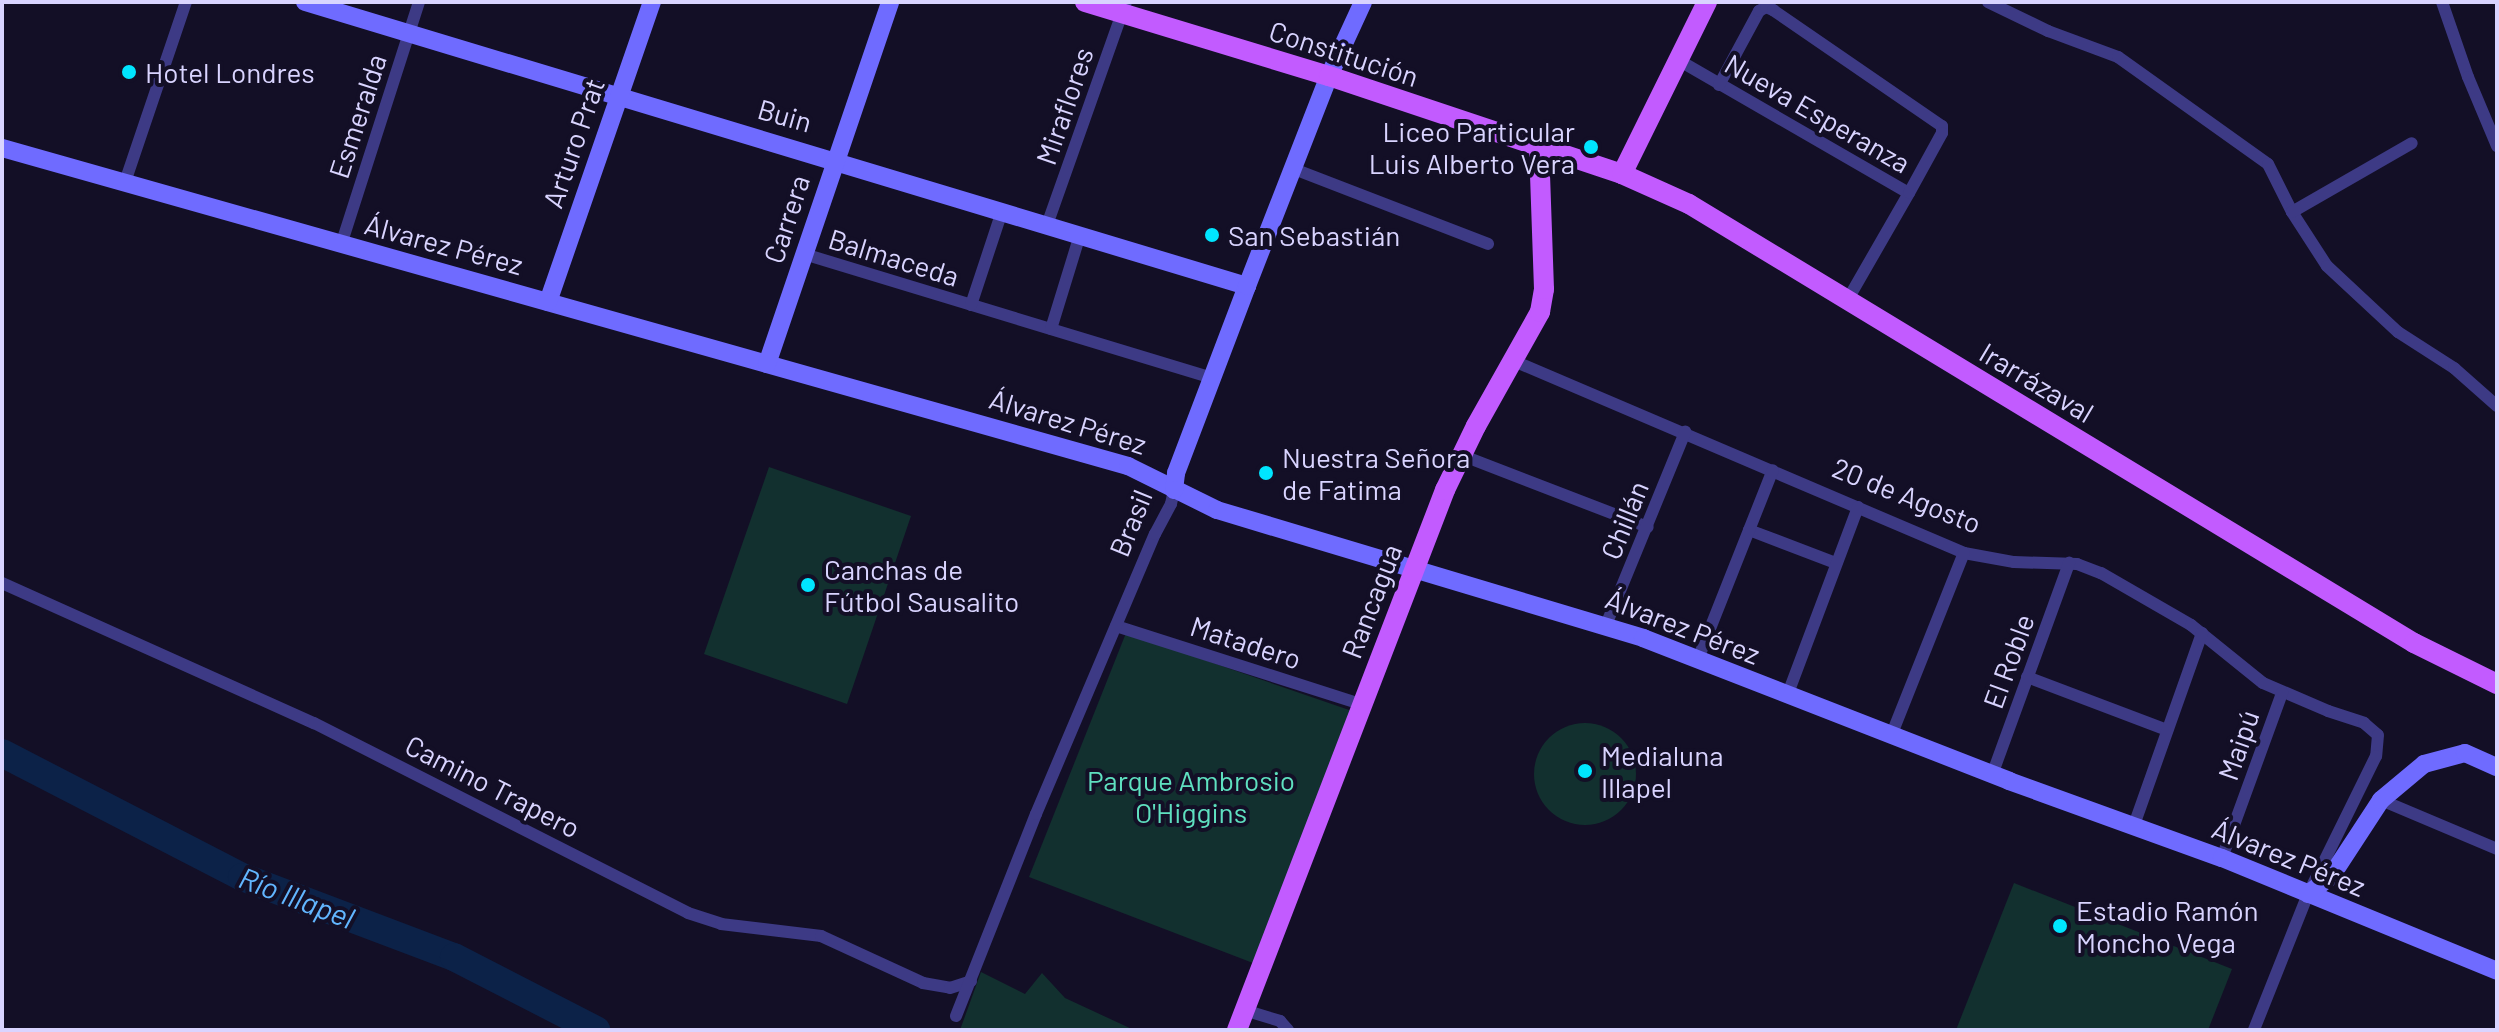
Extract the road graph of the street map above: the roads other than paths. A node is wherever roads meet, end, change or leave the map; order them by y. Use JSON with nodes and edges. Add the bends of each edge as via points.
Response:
{"nodes":[{"id":1,"x":186,"y":2,"type":"edge"},
{"id":2,"x":305,"y":2,"type":"edge"},
{"id":3,"x":419,"y":2,"type":"edge"},
{"id":4,"x":652,"y":2,"type":"edge"},
{"id":5,"x":890,"y":2,"type":"edge"},
{"id":6,"x":1085,"y":2,"type":"edge"},
{"id":7,"x":1363,"y":2,"type":"edge"},
{"id":8,"x":1707,"y":2,"type":"edge"},
{"id":9,"x":1988,"y":2,"type":"edge"},
{"id":10,"x":2442,"y":2,"type":"edge"},
{"id":11,"x":1124,"y":8,"type":"edge"},
{"id":12,"x":409,"y":32,"type":"junction"},
{"id":13,"x":1680,"y":61,"type":"junction"},
{"id":14,"x":1329,"y":76,"type":"junction"},
{"id":15,"x":1719,"y":85,"type":"junction"},
{"id":16,"x":619,"y":95,"type":"junction"},
{"id":17,"x":2412,"y":143,"type":"dead end"},
{"id":18,"x":2497,"y":146,"type":"edge"},
{"id":19,"x":2,"y":148,"type":"edge"},
{"id":20,"x":1539,"y":148,"type":"junction"},
{"id":21,"x":835,"y":159,"type":"junction"},
{"id":22,"x":1294,"y":169,"type":"junction"},
{"id":23,"x":1622,"y":174,"type":"junction"},
{"id":24,"x":125,"y":182,"type":"junction"},
{"id":25,"x":1909,"y":193,"type":"junction"},
{"id":26,"x":1002,"y":211,"type":"junction"},
{"id":27,"x":2292,"y":212,"type":"junction"},
{"id":28,"x":1047,"y":225,"type":"junction"},
{"id":29,"x":1080,"y":235,"type":"junction"},
{"id":30,"x":1488,"y":244,"type":"dead end"},
{"id":31,"x":341,"y":245,"type":"junction"},
{"id":32,"x":804,"y":254,"type":"junction"},
{"id":33,"x":1247,"y":286,"type":"junction"},
{"id":34,"x":1848,"y":299,"type":"junction"},
{"id":35,"x":548,"y":302,"type":"junction"},
{"id":36,"x":971,"y":305,"type":"junction"},
{"id":37,"x":1051,"y":329,"type":"junction"},
{"id":38,"x":1514,"y":361,"type":"junction"},
{"id":39,"x":767,"y":364,"type":"junction"},
{"id":40,"x":1211,"y":378,"type":"junction"},
{"id":41,"x":2497,"y":406,"type":"edge"},
{"id":42,"x":1685,"y":432,"type":"junction"},
{"id":43,"x":1461,"y":455,"type":"junction"},
{"id":44,"x":1773,"y":470,"type":"junction"},
{"id":45,"x":1174,"y":490,"type":"junction"},
{"id":46,"x":1858,"y":507,"type":"junction"},
{"id":47,"x":1648,"y":527,"type":"junction"},
{"id":48,"x":1749,"y":530,"type":"junction"},
{"id":49,"x":1964,"y":553,"type":"junction"},
{"id":50,"x":1836,"y":563,"type":"junction"},
{"id":51,"x":2069,"y":563,"type":"junction"},
{"id":52,"x":1414,"y":566,"type":"junction"},
{"id":53,"x":2,"y":583,"type":"edge"},
{"id":54,"x":1606,"y":625,"type":"junction"},
{"id":55,"x":1116,"y":626,"type":"junction"},
{"id":56,"x":2202,"y":633,"type":"junction"},
{"id":57,"x":1698,"y":659,"type":"junction"},
{"id":58,"x":2027,"y":677,"type":"junction"},
{"id":59,"x":2497,"y":684,"type":"edge"},
{"id":60,"x":2282,"y":693,"type":"junction"},
{"id":61,"x":1787,"y":696,"type":"junction"},
{"id":62,"x":1361,"y":704,"type":"junction"},
{"id":63,"x":2167,"y":730,"type":"junction"},
{"id":64,"x":1891,"y":736,"type":"junction"},
{"id":65,"x":2497,"y":767,"type":"edge"},
{"id":66,"x":1992,"y":775,"type":"junction"},
{"id":67,"x":2381,"y":800,"type":"junction"},
{"id":68,"x":2133,"y":828,"type":"junction"},
{"id":69,"x":2497,"y":849,"type":"edge"},
{"id":70,"x":2222,"y":858,"type":"junction"},
{"id":71,"x":2308,"y":894,"type":"junction"},
{"id":72,"x":2497,"y":971,"type":"edge"},
{"id":73,"x":971,"y":981,"type":"junction"},
{"id":74,"x":956,"y":1016,"type":"dead end"},
{"id":75,"x":1240,"y":1020,"type":"edge"},
{"id":76,"x":1288,"y":1030,"type":"edge"},
{"id":77,"x":2254,"y":1030,"type":"edge"}],
"edges":[{"from":1,"to":24,"type":"street"},
{"from":2,"to":12,"type":"street","name":"Buin"},
{"from":3,"to":12,"type":"street","name":"Esmeralda"},
{"from":4,"to":16,"type":"street","name":"Arturo Prat"},
{"from":5,"to":21,"type":"street","name":"Carrera"},
{"from":6,"to":11,"type":"main road","name":"Constitución"},
{"from":7,"to":14,"type":"street","name":"Brasil"},
{"from":8,"to":13,"type":"main road"},
{"from":9,"to":27,"type":"street","via":[[2118,57],[2268,164]]},
{"from":10,"to":18,"type":"street"},
{"from":11,"to":14,"type":"main road","name":"Constitución"},
{"from":11,"to":28,"type":"street","name":"Miraflores"},
{"from":12,"to":16,"type":"street","name":"Buin"},
{"from":12,"to":31,"type":"street","name":"Esmeralda"},
{"from":13,"to":15,"type":"street","name":"Nueva Esperanza"},
{"from":13,"to":23,"type":"main road"},
{"from":14,"to":20,"type":"main road","name":"Constitución"},
{"from":14,"to":22,"type":"street","name":"Brasil"},
{"from":15,"to":25,"type":"street","name":"Nueva Esperanza"},
{"from":15,"to":25,"type":"street","via":[[1759,11],[1773,10],[1942,126]]},
{"from":16,"to":21,"type":"street","name":"Buin"},
{"from":16,"to":35,"type":"street","name":"Arturo Prat"},
{"from":17,"to":27,"type":"street"},
{"from":19,"to":24,"type":"street","name":"Álvarez Pérez"},
{"from":20,"to":23,"type":"main road","name":"Irarrázaval"},
{"from":20,"to":38,"type":"main road","name":"Rancagua","via":[[1544,289],[1536,323]]},
{"from":21,"to":26,"type":"street","name":"Buin"},
{"from":21,"to":32,"type":"street","name":"Carrera"},
{"from":22,"to":30,"type":"street"},
{"from":22,"to":33,"type":"street","name":"Brasil"},
{"from":23,"to":34,"type":"main road","name":"Irarrázaval","via":[[1720,220]]},
{"from":24,"to":31,"type":"street","name":"Álvarez Pérez"},
{"from":25,"to":34,"type":"street","name":"Nueva Esperanza"},
{"from":26,"to":28,"type":"street","name":"Buin"},
{"from":26,"to":36,"type":"street"},
{"from":27,"to":41,"type":"street","via":[[2327,266],[2398,332],[2454,368]]},
{"from":28,"to":29,"type":"street","name":"Buin"},
{"from":29,"to":33,"type":"street","name":"Buin"},
{"from":29,"to":37,"type":"street"},
{"from":31,"to":35,"type":"street","name":"Álvarez Pérez"},
{"from":32,"to":36,"type":"street","name":"Balmaceda"},
{"from":32,"to":39,"type":"street","name":"Carrera"},
{"from":33,"to":40,"type":"street","name":"Brasil"},
{"from":34,"to":59,"type":"main road","name":"Irarrázaval","via":[[2414,643]]},
{"from":35,"to":39,"type":"street","name":"Álvarez Pérez"},
{"from":36,"to":37,"type":"street","name":"Balmaceda"},
{"from":37,"to":40,"type":"street","name":"Balmaceda"},
{"from":38,"to":42,"type":"street","name":"20 de Agosto"},
{"from":38,"to":43,"type":"main road","name":"Rancagua"},
{"from":39,"to":45,"type":"street","name":"Álvarez Pérez","via":[[1128,466]]},
{"from":40,"to":45,"type":"street","name":"Brasil"},
{"from":42,"to":44,"type":"street","name":"20 de Agosto"},
{"from":42,"to":47,"type":"street","name":"Chillán"},
{"from":43,"to":47,"type":"street"},
{"from":43,"to":52,"type":"main road","name":"Rancagua"},
{"from":44,"to":46,"type":"street","name":"20 de Agosto"},
{"from":44,"to":48,"type":"street"},
{"from":45,"to":52,"type":"street","name":"Álvarez Pérez","via":[[1217,510]]},
{"from":45,"to":55,"type":"street","name":"Brasil"},
{"from":46,"to":49,"type":"street","name":"20 de Agosto"},
{"from":46,"to":50,"type":"street"},
{"from":47,"to":54,"type":"street","name":"Chillán"},
{"from":48,"to":50,"type":"street"},
{"from":48,"to":57,"type":"street"},
{"from":49,"to":51,"type":"street","name":"20 de Agosto","via":[[2014,562]]},
{"from":49,"to":64,"type":"street"},
{"from":50,"to":61,"type":"street"},
{"from":51,"to":56,"type":"street","name":"20 de Agosto","via":[[2101,573]]},
{"from":51,"to":58,"type":"street","name":"El Roble"},
{"from":52,"to":54,"type":"street","name":"Álvarez Pérez"},
{"from":52,"to":62,"type":"main road","name":"Rancagua"},
{"from":53,"to":73,"type":"street","name":"Camino Trapero","via":[[314,723],[688,913],[721,924],[821,936],[923,983],[950,988]]},
{"from":54,"to":57,"type":"street","name":"Álvarez Pérez"},
{"from":55,"to":62,"type":"street","name":"Matadero"},
{"from":55,"to":73,"type":"street","name":"Brasil"},
{"from":56,"to":60,"type":"street","name":"20 de Agosto"},
{"from":56,"to":63,"type":"street"},
{"from":57,"to":61,"type":"street","name":"Álvarez Pérez"},
{"from":58,"to":63,"type":"street"},
{"from":58,"to":66,"type":"street","name":"El Roble"},
{"from":60,"to":70,"type":"street","name":"Maipú"},
{"from":60,"to":71,"type":"street","name":"20 de Agosto","via":[[2364,723],[2378,735],[2376,756]]},
{"from":61,"to":64,"type":"street","name":"Álvarez Pérez"},
{"from":62,"to":75,"type":"main road","name":"Rancagua"},
{"from":63,"to":68,"type":"street"},
{"from":64,"to":66,"type":"street","name":"Álvarez Pérez"},
{"from":65,"to":67,"type":"street","via":[[2465,753],[2424,764]]},
{"from":66,"to":68,"type":"street","name":"Álvarez Pérez"},
{"from":67,"to":69,"type":"street"},
{"from":67,"to":71,"type":"street","via":[[2332,875]]},
{"from":68,"to":70,"type":"street","name":"Álvarez Pérez"},
{"from":70,"to":71,"type":"street","name":"Álvarez Pérez"},
{"from":71,"to":72,"type":"street","name":"Álvarez Pérez"},
{"from":71,"to":77,"type":"street"},
{"from":73,"to":74,"type":"street","name":"Brasil"},
{"from":75,"to":76,"type":"street","via":[[1280,1021]]}]}
